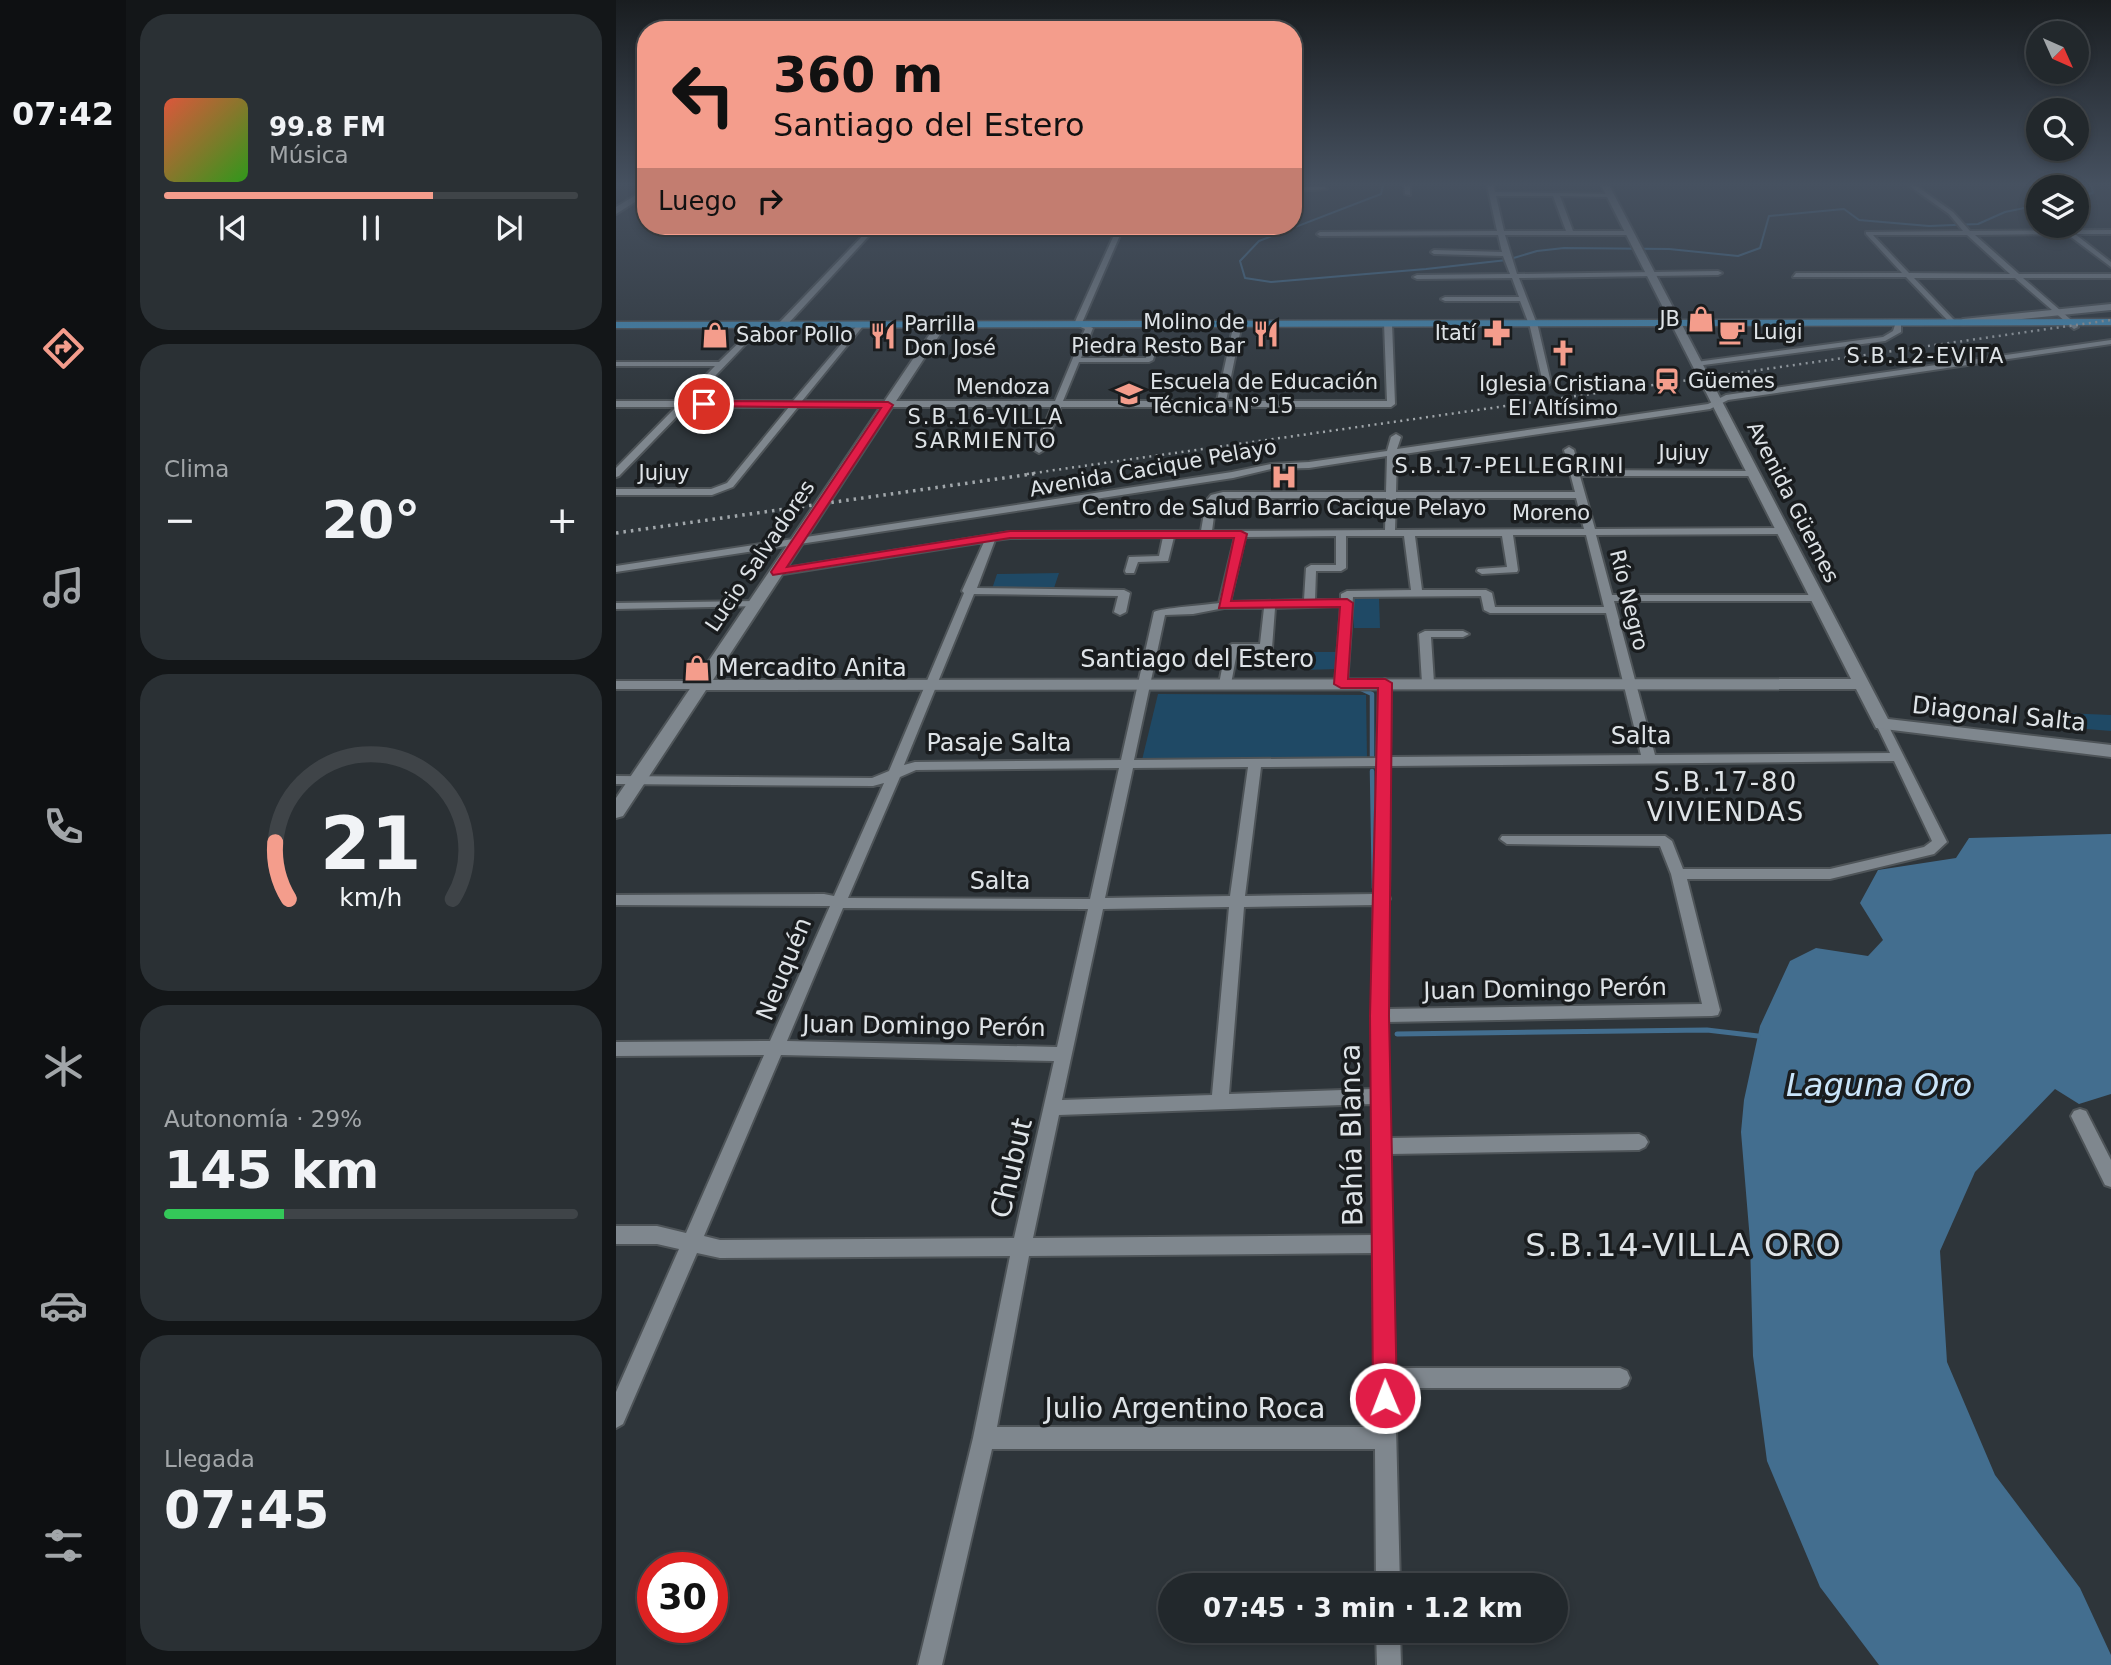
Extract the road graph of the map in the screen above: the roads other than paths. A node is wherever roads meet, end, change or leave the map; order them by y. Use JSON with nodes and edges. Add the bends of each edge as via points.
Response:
{"nodes":[{"id":1,"x":841,"y":263,"type":"edge"},
{"id":2,"x":1107,"y":263,"type":"edge"},
{"id":3,"x":1510,"y":263,"type":"edge"},
{"id":4,"x":1645,"y":263,"type":"edge"},
{"id":5,"x":1896,"y":263,"type":"edge"},
{"id":6,"x":2002,"y":263,"type":"edge"},
{"id":7,"x":1718,"y":273,"type":"dead end"},
{"id":8,"x":1796,"y":275,"type":"dead end"},
{"id":9,"x":1908,"y":275,"type":"junction"},
{"id":10,"x":1651,"y":276,"type":"junction"},
{"id":11,"x":2017,"y":276,"type":"junction"},
{"id":12,"x":2111,"y":276,"type":"edge"},
{"id":13,"x":1418,"y":277,"type":"dead end"},
{"id":14,"x":1516,"y":277,"type":"junction"},
{"id":15,"x":1445,"y":299,"type":"dead end"},
{"id":16,"x":1523,"y":299,"type":"junction"},
{"id":17,"x":2111,"y":307,"type":"edge"},
{"id":18,"x":2066,"y":320,"type":"junction"},
{"id":19,"x":2111,"y":324,"type":"edge"},
{"id":20,"x":782,"y":325,"type":"junction"},
{"id":21,"x":1238,"y":325,"type":"junction"},
{"id":22,"x":1387,"y":325,"type":"junction"},
{"id":23,"x":1533,"y":325,"type":"junction"},
{"id":24,"x":1676,"y":325,"type":"junction"},
{"id":25,"x":1954,"y":325,"type":"junction"},
{"id":26,"x":616,"y":326,"type":"edge"},
{"id":27,"x":758,"y":326,"type":"junction"},
{"id":28,"x":859,"y":326,"type":"junction"},
{"id":29,"x":940,"y":326,"type":"junction"},
{"id":30,"x":1083,"y":326,"type":"junction"},
{"id":31,"x":1898,"y":327,"type":"junction"},
{"id":32,"x":2111,"y":342,"type":"edge"},
{"id":33,"x":1153,"y":349,"type":"dead end"},
{"id":34,"x":1074,"y":360,"type":"junction"},
{"id":35,"x":616,"y":364,"type":"edge"},
{"id":36,"x":719,"y":364,"type":"junction"},
{"id":37,"x":1696,"y":364,"type":"junction"},
{"id":38,"x":1548,"y":383,"type":"dead end"},
{"id":39,"x":1716,"y":402,"type":"junction"},
{"id":40,"x":616,"y":404,"type":"edge"},
{"id":41,"x":681,"y":404,"type":"junction"},
{"id":42,"x":795,"y":404,"type":"junction"},
{"id":43,"x":1056,"y":404,"type":"junction"},
{"id":44,"x":1222,"y":404,"type":"junction"},
{"id":45,"x":888,"y":405,"type":"junction"},
{"id":46,"x":1396,"y":437,"type":"dead end"},
{"id":47,"x":1039,"y":450,"type":"dead end"},
{"id":48,"x":1569,"y":450,"type":"dead end"},
{"id":49,"x":1392,"y":452,"type":"junction"},
{"id":50,"x":1574,"y":473,"type":"junction"},
{"id":51,"x":1752,"y":473,"type":"junction"},
{"id":52,"x":616,"y":474,"type":"edge"},
{"id":53,"x":616,"y":492,"type":"edge"},
{"id":54,"x":1391,"y":495,"type":"junction"},
{"id":55,"x":1580,"y":495,"type":"junction"},
{"id":56,"x":1783,"y":531,"type":"junction"},
{"id":57,"x":1590,"y":532,"type":"junction"},
{"id":58,"x":1390,"y":533,"type":"junction"},
{"id":59,"x":1409,"y":533,"type":"junction"},
{"id":60,"x":1507,"y":533,"type":"junction"},
{"id":61,"x":1206,"y":534,"type":"junction"},
{"id":62,"x":1241,"y":534,"type":"junction"},
{"id":63,"x":1341,"y":534,"type":"junction"},
{"id":64,"x":1170,"y":535,"type":"junction"},
{"id":65,"x":991,"y":538,"type":"junction"},
{"id":66,"x":796,"y":543,"type":"junction"},
{"id":67,"x":616,"y":569,"type":"edge"},
{"id":68,"x":1130,"y":571,"type":"dead end"},
{"id":69,"x":1482,"y":571,"type":"dead end"},
{"id":70,"x":777,"y":572,"type":"junction"},
{"id":71,"x":968,"y":591,"type":"junction"},
{"id":72,"x":1417,"y":593,"type":"junction"},
{"id":73,"x":1817,"y":598,"type":"junction"},
{"id":74,"x":1310,"y":603,"type":"junction"},
{"id":75,"x":1347,"y":603,"type":"junction"},
{"id":76,"x":756,"y":604,"type":"junction"},
{"id":77,"x":1270,"y":604,"type":"junction"},
{"id":78,"x":1608,"y":604,"type":"junction"},
{"id":79,"x":1224,"y":605,"type":"junction"},
{"id":80,"x":616,"y":606,"type":"edge"},
{"id":81,"x":1120,"y":612,"type":"dead end"},
{"id":82,"x":1463,"y":634,"type":"dead end"},
{"id":83,"x":1385,"y":683,"type":"junction"},
{"id":84,"x":1428,"y":683,"type":"junction"},
{"id":85,"x":1628,"y":683,"type":"junction"},
{"id":86,"x":933,"y":684,"type":"junction"},
{"id":87,"x":1146,"y":684,"type":"junction"},
{"id":88,"x":1225,"y":684,"type":"junction"},
{"id":89,"x":1341,"y":684,"type":"junction"},
{"id":90,"x":1861,"y":684,"type":"junction"},
{"id":91,"x":616,"y":685,"type":"edge"},
{"id":92,"x":702,"y":685,"type":"junction"},
{"id":93,"x":1882,"y":724,"type":"junction"},
{"id":94,"x":2111,"y":751,"type":"edge"},
{"id":95,"x":1898,"y":757,"type":"junction"},
{"id":96,"x":1649,"y":759,"type":"junction"},
{"id":97,"x":1385,"y":764,"type":"junction"},
{"id":98,"x":1128,"y":765,"type":"junction"},
{"id":99,"x":1255,"y":765,"type":"junction"},
{"id":100,"x":894,"y":774,"type":"junction"},
{"id":101,"x":616,"y":780,"type":"edge"},
{"id":102,"x":637,"y":780,"type":"junction"},
{"id":103,"x":616,"y":812,"type":"edge"},
{"id":104,"x":1507,"y":839,"type":"dead end"},
{"id":105,"x":1678,"y":874,"type":"junction"},
{"id":106,"x":616,"y":900,"type":"edge"},
{"id":107,"x":1237,"y":900,"type":"junction"},
{"id":108,"x":1383,"y":900,"type":"junction"},
{"id":109,"x":838,"y":903,"type":"junction"},
{"id":110,"x":1097,"y":904,"type":"junction"},
{"id":111,"x":1379,"y":1016,"type":"junction"},
{"id":112,"x":778,"y":1048,"type":"junction"},
{"id":113,"x":616,"y":1049,"type":"edge"},
{"id":114,"x":1063,"y":1054,"type":"junction"},
{"id":115,"x":1381,"y":1096,"type":"junction"},
{"id":116,"x":1220,"y":1103,"type":"junction"},
{"id":117,"x":1053,"y":1108,"type":"junction"},
{"id":118,"x":2080,"y":1116,"type":"dead end"},
{"id":119,"x":1640,"y":1142,"type":"dead end"},
{"id":120,"x":1381,"y":1146,"type":"junction"},
{"id":121,"x":2111,"y":1179,"type":"edge"},
{"id":122,"x":616,"y":1235,"type":"edge"},
{"id":123,"x":694,"y":1241,"type":"junction"},
{"id":124,"x":1383,"y":1244,"type":"junction"},
{"id":125,"x":1021,"y":1249,"type":"junction"},
{"id":126,"x":1384,"y":1378,"type":"junction"},
{"id":127,"x":1620,"y":1378,"type":"dead end"},
{"id":128,"x":616,"y":1417,"type":"edge"},
{"id":129,"x":984,"y":1438,"type":"junction"},
{"id":130,"x":1385,"y":1438,"type":"junction"},
{"id":131,"x":1388,"y":1573,"type":"edge"},
{"id":132,"x":1388,"y":1643,"type":"edge"},
{"id":133,"x":930,"y":1665,"type":"edge"},
{"id":134,"x":1389,"y":1665,"type":"edge"}],
"edges":[{"from":1,"to":20,"type":"street"},
{"from":2,"to":30,"type":"street"},
{"from":3,"to":14,"type":"street"},
{"from":4,"to":10,"type":"street","name":"Avenida Güemes"},
{"from":5,"to":9,"type":"street"},
{"from":6,"to":11,"type":"street"},
{"from":7,"to":10,"type":"street"},
{"from":8,"to":9,"type":"street"},
{"from":9,"to":11,"type":"street"},
{"from":9,"to":25,"type":"street"},
{"from":10,"to":14,"type":"street"},
{"from":10,"to":24,"type":"street","name":"Avenida Güemes"},
{"from":11,"to":12,"type":"street"},
{"from":11,"to":18,"type":"street"},
{"from":13,"to":14,"type":"street"},
{"from":14,"to":16,"type":"street"},
{"from":15,"to":16,"type":"street"},
{"from":16,"to":23,"type":"street"},
{"from":17,"to":18,"type":"street"},
{"from":18,"to":19,"type":"main road"},
{"from":18,"to":25,"type":"main road"},
{"from":18,"to":25,"type":"street"},
{"from":20,"to":27,"type":"main road"},
{"from":20,"to":28,"type":"main road"},
{"from":21,"to":22,"type":"main road"},
{"from":21,"to":30,"type":"main road"},
{"from":21,"to":44,"type":"street"},
{"from":22,"to":23,"type":"main road"},
{"from":22,"to":44,"type":"street","name":"Mendoza","via":[[1391,404]]},
{"from":23,"to":24,"type":"main road"},
{"from":23,"to":38,"type":"street"},
{"from":24,"to":25,"type":"main road"},
{"from":24,"to":31,"type":"main road"},
{"from":24,"to":37,"type":"street","name":"Avenida Güemes"},
{"from":25,"to":31,"type":"main road"},
{"from":26,"to":27,"type":"main road"},
{"from":27,"to":28,"type":"main road"},
{"from":27,"to":36,"type":"street"},
{"from":28,"to":29,"type":"main road"},
{"from":28,"to":42,"type":"street"},
{"from":29,"to":30,"type":"main road"},
{"from":29,"to":45,"type":"street","name":"Lucio Salvadores"},
{"from":30,"to":34,"type":"street"},
{"from":31,"to":37,"type":"street","via":[[1885,339]]},
{"from":32,"to":39,"type":"street","name":"Avenida Cacique Pelayo"},
{"from":33,"to":34,"type":"street","via":[[1149,360]]},
{"from":34,"to":43,"type":"street"},
{"from":35,"to":36,"type":"street"},
{"from":36,"to":41,"type":"street"},
{"from":37,"to":39,"type":"street","name":"Avenida Güemes"},
{"from":39,"to":49,"type":"street","name":"Avenida Cacique Pelayo"},
{"from":39,"to":51,"type":"street","name":"Avenida Güemes"},
{"from":40,"to":41,"type":"street","name":"Mendoza"},
{"from":41,"to":42,"type":"street","name":"Mendoza"},
{"from":41,"to":52,"type":"street"},
{"from":42,"to":45,"type":"street","name":"Mendoza"},
{"from":42,"to":53,"type":"street","name":"Jujuy","via":[[730,485],[712,492]]},
{"from":43,"to":44,"type":"street","name":"Mendoza"},
{"from":43,"to":45,"type":"street","name":"Mendoza"},
{"from":43,"to":47,"type":"street"},
{"from":45,"to":66,"type":"street","name":"Lucio Salvadores"},
{"from":46,"to":49,"type":"street"},
{"from":48,"to":50,"type":"street","name":"Río Negro"},
{"from":49,"to":54,"type":"street"},
{"from":49,"to":66,"type":"street","name":"Avenida Cacique Pelayo","via":[[1254,468]]},
{"from":50,"to":51,"type":"street","name":"Jujuy"},
{"from":50,"to":55,"type":"street","name":"Río Negro"},
{"from":51,"to":56,"type":"street","name":"Avenida Güemes"},
{"from":54,"to":55,"type":"street"},
{"from":54,"to":58,"type":"street"},
{"from":54,"to":61,"type":"street","via":[[1214,496]]},
{"from":55,"to":57,"type":"street","name":"Río Negro"},
{"from":56,"to":57,"type":"street","name":"Moreno"},
{"from":56,"to":73,"type":"street","name":"Avenida Güemes"},
{"from":57,"to":60,"type":"street","name":"Moreno"},
{"from":57,"to":78,"type":"street","name":"Río Negro"},
{"from":58,"to":59,"type":"street","name":"Moreno"},
{"from":58,"to":63,"type":"street","name":"Moreno"},
{"from":59,"to":60,"type":"street","name":"Moreno"},
{"from":59,"to":72,"type":"street"},
{"from":60,"to":69,"type":"street","via":[[1513,570]]},
{"from":61,"to":62,"type":"street","name":"Moreno"},
{"from":61,"to":64,"type":"street","name":"Moreno"},
{"from":62,"to":63,"type":"street","name":"Moreno"},
{"from":62,"to":79,"type":"street"},
{"from":63,"to":74,"type":"street","via":[[1340,568],[1311,568]]},
{"from":64,"to":65,"type":"street","name":"Moreno"},
{"from":64,"to":68,"type":"street","via":[[1164,559],[1133,559]]},
{"from":65,"to":70,"type":"street","name":"Moreno"},
{"from":65,"to":71,"type":"street","name":"Neuquén"},
{"from":66,"to":67,"type":"street","name":"Avenida Cacique Pelayo"},
{"from":66,"to":70,"type":"street","name":"Lucio Salvadores"},
{"from":70,"to":76,"type":"street","name":"Lucio Salvadores"},
{"from":71,"to":81,"type":"street","via":[[1124,593]]},
{"from":71,"to":86,"type":"street","name":"Neuquén"},
{"from":72,"to":75,"type":"street","via":[[1347,594]]},
{"from":72,"to":78,"type":"street","via":[[1486,593],[1490,610]]},
{"from":73,"to":78,"type":"street"},
{"from":73,"to":90,"type":"street","name":"Avenida Güemes"},
{"from":74,"to":75,"type":"street"},
{"from":74,"to":77,"type":"street"},
{"from":75,"to":89,"type":"street"},
{"from":76,"to":80,"type":"street"},
{"from":76,"to":92,"type":"street","name":"Lucio Salvadores"},
{"from":77,"to":79,"type":"street"},
{"from":77,"to":88,"type":"street","via":[[1266,649],[1232,648]]},
{"from":78,"to":85,"type":"street","name":"Río Negro"},
{"from":79,"to":87,"type":"street","name":"Chubut","via":[[1160,612]]},
{"from":82,"to":84,"type":"street","via":[[1424,634]]},
{"from":83,"to":84,"type":"street","name":"Santiago del Estero"},
{"from":83,"to":89,"type":"street","name":"Santiago del Estero"},
{"from":83,"to":97,"type":"street","name":"Bahía Blanca"},
{"from":84,"to":85,"type":"street","name":"Santiago del Estero"},
{"from":85,"to":90,"type":"street","name":"Santiago del Estero"},
{"from":85,"to":96,"type":"street","name":"Río Negro"},
{"from":86,"to":87,"type":"street","name":"Santiago del Estero"},
{"from":86,"to":92,"type":"street","name":"Santiago del Estero"},
{"from":86,"to":100,"type":"street","name":"Neuquén"},
{"from":87,"to":88,"type":"street","name":"Santiago del Estero"},
{"from":87,"to":98,"type":"street","name":"Chubut"},
{"from":88,"to":89,"type":"street","name":"Santiago del Estero"},
{"from":90,"to":93,"type":"street","name":"Avenida Güemes"},
{"from":91,"to":92,"type":"street","name":"Santiago del Estero"},
{"from":92,"to":102,"type":"street","name":"Lucio Salvadores"},
{"from":93,"to":94,"type":"street","name":"Diagonal Salta"},
{"from":93,"to":95,"type":"street","name":"Avenida Güemes"},
{"from":95,"to":96,"type":"street","name":"Salta"},
{"from":95,"to":105,"type":"street","name":"Avenida Güemes","via":[[1940,842],[1929,850],[1830,874]]},
{"from":96,"to":97,"type":"street","name":"Salta"},
{"from":97,"to":99,"type":"street","name":"Pasaje Salta"},
{"from":97,"to":108,"type":"street","name":"Bahía Blanca"},
{"from":98,"to":99,"type":"street","name":"Pasaje Salta"},
{"from":98,"to":100,"type":"street","name":"Pasaje Salta","via":[[915,766]]},
{"from":98,"to":110,"type":"street","name":"Chubut"},
{"from":99,"to":107,"type":"street"},
{"from":100,"to":102,"type":"street","name":"Pasaje Salta","via":[[873,782]]},
{"from":100,"to":109,"type":"street","name":"Neuquén"},
{"from":101,"to":102,"type":"street","name":"Pasaje Salta"},
{"from":102,"to":103,"type":"street","name":"Lucio Salvadores"},
{"from":104,"to":105,"type":"street","via":[[1665,841]]},
{"from":105,"to":111,"type":"street","name":"Juan Domingo Perón","via":[[1712,1010]]},
{"from":106,"to":109,"type":"street","name":"Salta","via":[[824,899]]},
{"from":107,"to":108,"type":"street","name":"Salta"},
{"from":107,"to":110,"type":"street","name":"Salta"},
{"from":107,"to":116,"type":"street"},
{"from":108,"to":111,"type":"street","name":"Bahía Blanca"},
{"from":109,"to":110,"type":"street","name":"Salta"},
{"from":109,"to":112,"type":"street","name":"Neuquén"},
{"from":110,"to":114,"type":"street","name":"Chubut"},
{"from":111,"to":115,"type":"street","name":"Bahía Blanca"},
{"from":112,"to":113,"type":"street","name":"Juan Domingo Perón"},
{"from":112,"to":114,"type":"street","name":"Juan Domingo Perón"},
{"from":112,"to":123,"type":"street","name":"Neuquén"},
{"from":114,"to":117,"type":"street","name":"Chubut"},
{"from":115,"to":116,"type":"street"},
{"from":115,"to":120,"type":"street","name":"Bahía Blanca"},
{"from":116,"to":117,"type":"street"},
{"from":117,"to":125,"type":"street","name":"Chubut"},
{"from":118,"to":121,"type":"street"},
{"from":119,"to":120,"type":"street"},
{"from":120,"to":124,"type":"street","name":"Bahía Blanca"},
{"from":122,"to":123,"type":"street"},
{"from":123,"to":125,"type":"street","via":[[720,1249]]},
{"from":123,"to":128,"type":"street","name":"Neuquén"},
{"from":124,"to":125,"type":"street"},
{"from":124,"to":126,"type":"street","name":"Bahía Blanca"},
{"from":125,"to":129,"type":"street","name":"Chubut"},
{"from":126,"to":127,"type":"street"},
{"from":126,"to":130,"type":"street","name":"Bahía Blanca"},
{"from":129,"to":130,"type":"street","name":"Julio Argentino Roca"},
{"from":129,"to":133,"type":"street","name":"Chubut"},
{"from":130,"to":131,"type":"street","name":"Bahía Blanca"},
{"from":132,"to":134,"type":"street"}]}
